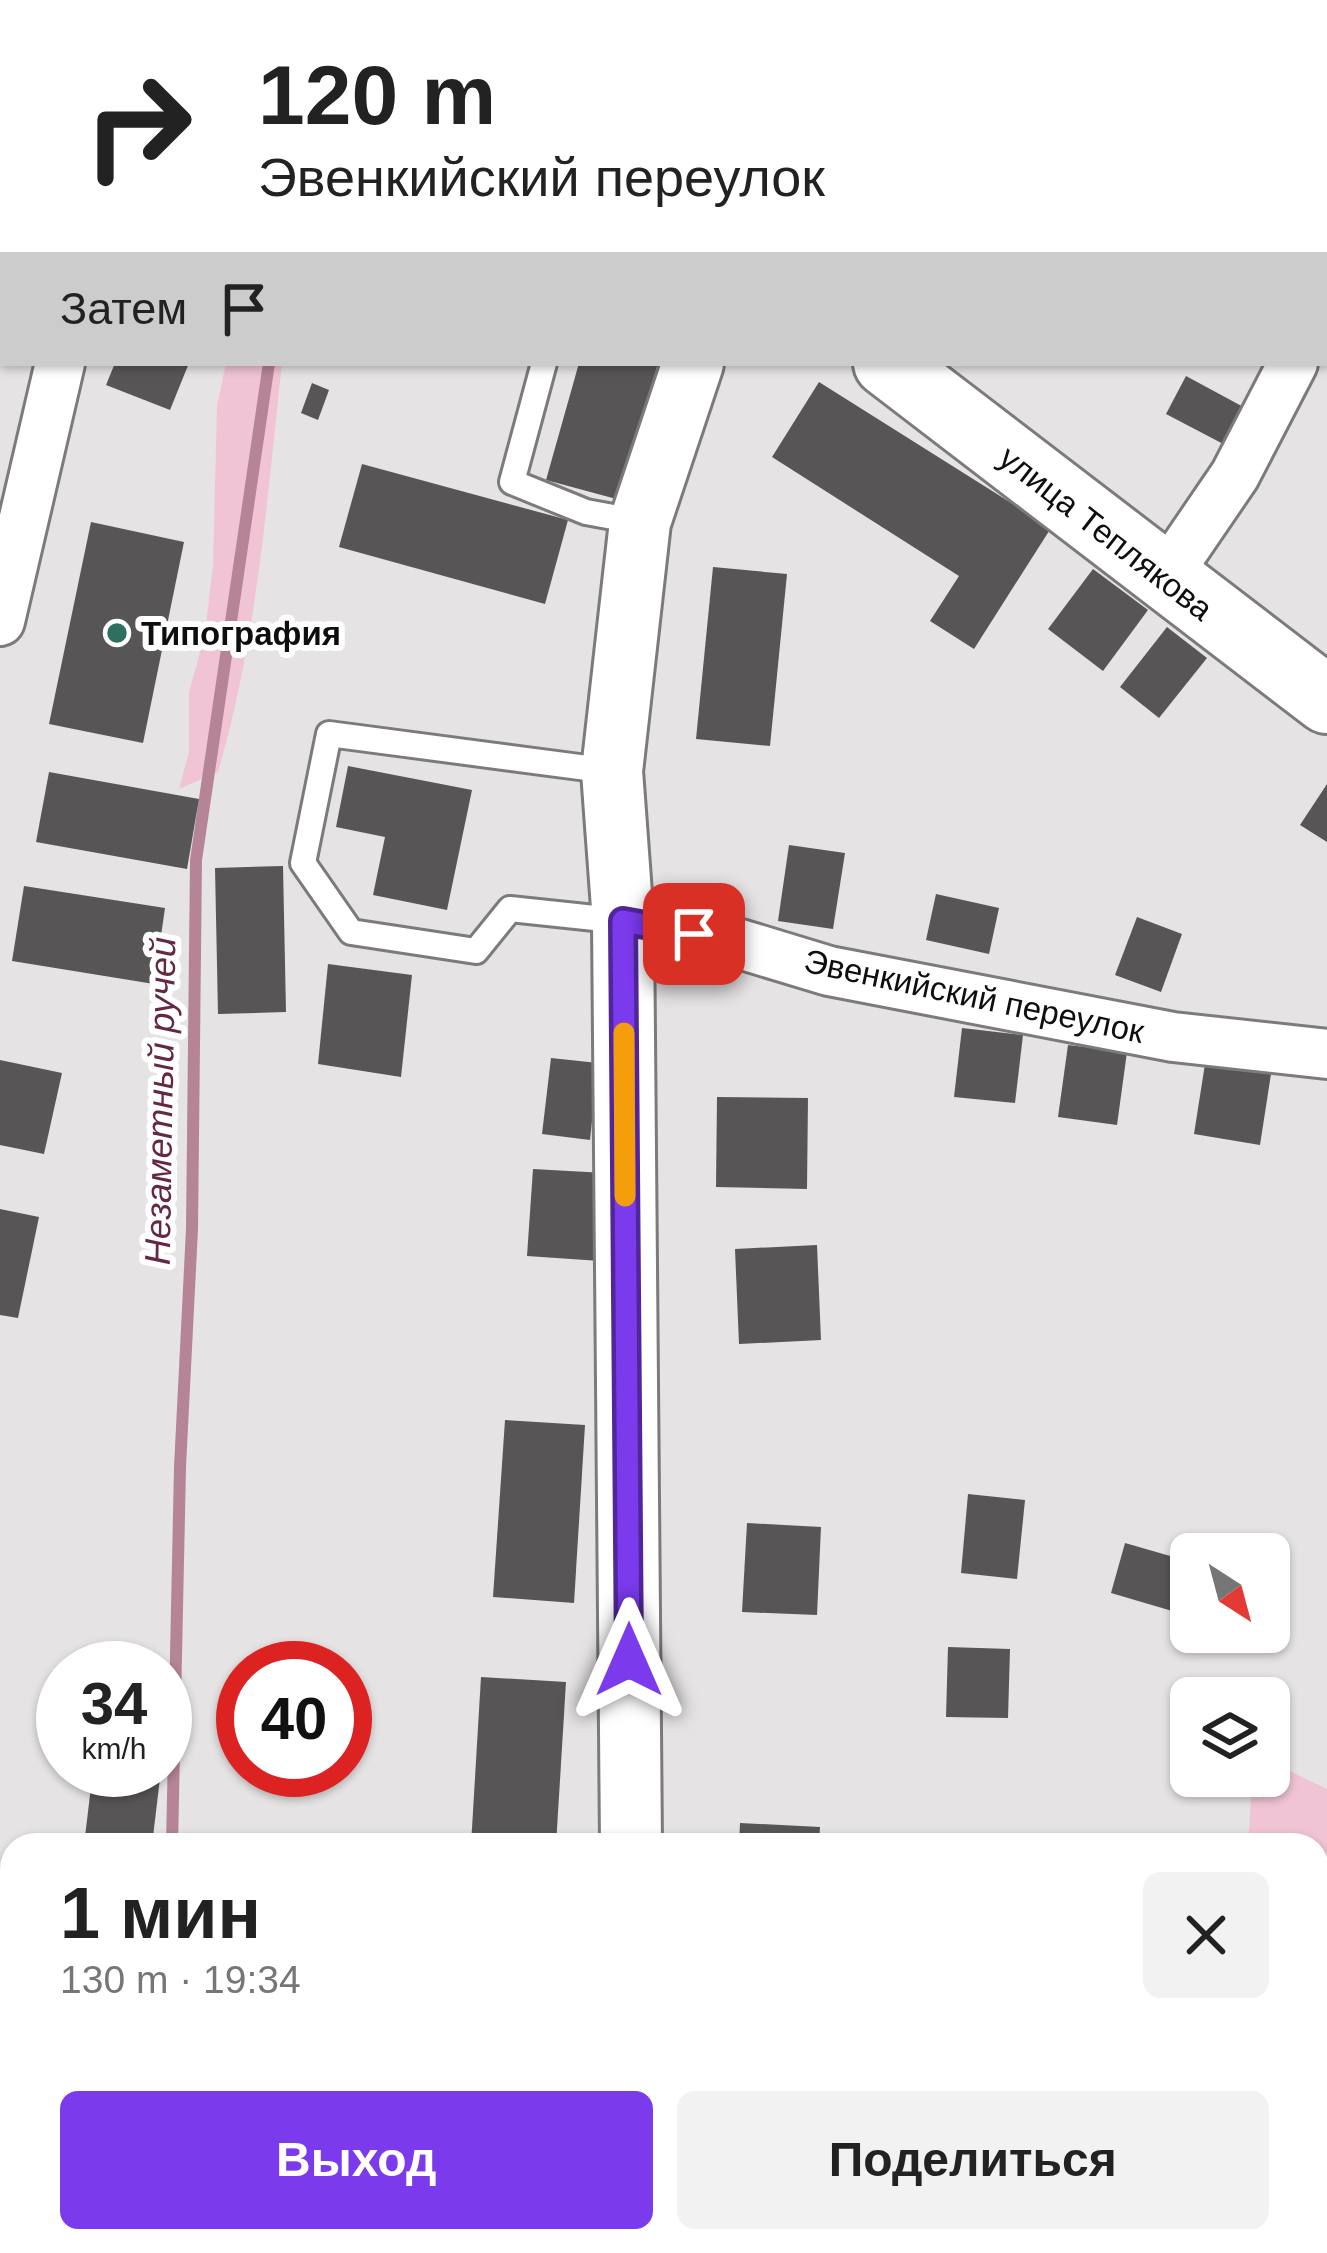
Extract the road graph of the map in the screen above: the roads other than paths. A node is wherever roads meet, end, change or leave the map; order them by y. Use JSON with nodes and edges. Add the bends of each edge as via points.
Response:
{"nodes":[{"id":1,"x":59,"y":366,"type":"edge"},
{"id":2,"x":543,"y":366,"type":"edge"},
{"id":3,"x":692,"y":366,"type":"edge"},
{"id":4,"x":890,"y":366,"type":"edge"},
{"id":5,"x":1291,"y":366,"type":"edge"},
{"id":6,"x":640,"y":522,"type":"junction"},
{"id":7,"x":1164,"y":579,"type":"junction"},
{"id":8,"x":0,"y":621,"type":"edge"},
{"id":9,"x":1327,"y":700,"type":"edge"},
{"id":10,"x":612,"y":771,"type":"junction"},
{"id":11,"x":623,"y":921,"type":"junction"},
{"id":12,"x":1327,"y":1054,"type":"edge"},
{"id":13,"x":631,"y":1833,"type":"edge"}],
"edges":[{"from":1,"to":8,"type":"street"},
{"from":2,"to":6,"type":"lane","via":[[512,482],[586,512]]},
{"from":3,"to":6,"type":"street"},
{"from":4,"to":7,"type":"main road","name":"улица Теплякова"},
{"from":5,"to":7,"type":"street","via":[[1235,475]]},
{"from":6,"to":10,"type":"street"},
{"from":7,"to":9,"type":"main road","name":"улица Теплякова"},
{"from":10,"to":11,"type":"street"},
{"from":10,"to":11,"type":"lane","via":[[329,734],[303,862],[351,932],[476,951],[510,909]]},
{"from":11,"to":12,"type":"street","name":"Эвенкийский переулок","via":[[830,971],[1151,1032]]},
{"from":11,"to":13,"type":"street"}]}
